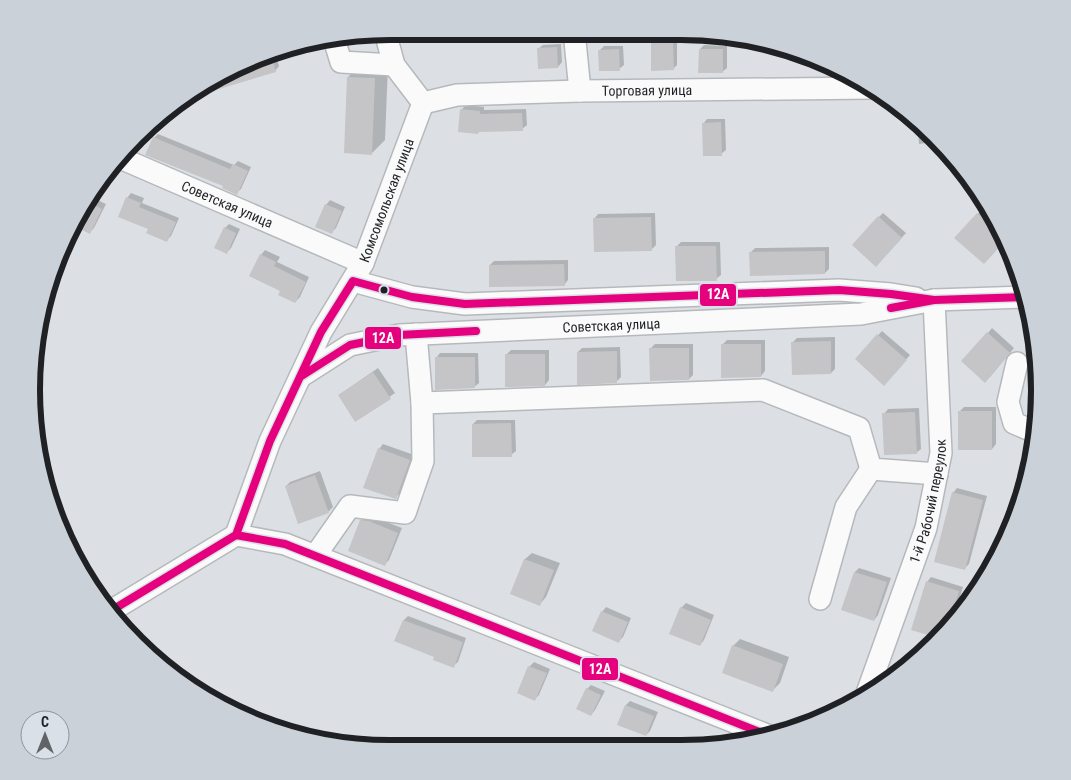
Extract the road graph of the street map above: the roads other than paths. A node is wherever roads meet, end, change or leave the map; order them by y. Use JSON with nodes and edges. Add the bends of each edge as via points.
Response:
{"nodes":[{"id":1,"x":386,"y":40,"type":"edge"},
{"id":2,"x":575,"y":40,"type":"edge"},
{"id":3,"x":336,"y":45,"type":"edge"},
{"id":4,"x":394,"y":65,"type":"junction"},
{"id":5,"x":858,"y":88,"type":"edge"},
{"id":6,"x":580,"y":91,"type":"junction"},
{"id":7,"x":423,"y":103,"type":"junction"},
{"id":8,"x":126,"y":161,"type":"edge"},
{"id":9,"x":358,"y":272,"type":"junction"},
{"id":10,"x":1018,"y":297,"type":"edge"},
{"id":11,"x":934,"y":300,"type":"junction"},
{"id":12,"x":416,"y":334,"type":"junction"},
{"id":13,"x":1016,"y":363,"type":"dead end"},
{"id":14,"x":300,"y":377,"type":"junction"},
{"id":15,"x":422,"y":404,"type":"junction"},
{"id":16,"x":1029,"y":429,"type":"edge"},
{"id":17,"x":871,"y":469,"type":"junction"},
{"id":18,"x":937,"y":474,"type":"junction"},
{"id":19,"x":236,"y":535,"type":"junction"},
{"id":20,"x":315,"y":556,"type":"junction"},
{"id":21,"x":820,"y":599,"type":"dead end"},
{"id":22,"x":116,"y":608,"type":"edge"},
{"id":23,"x":870,"y":684,"type":"edge"},
{"id":24,"x":757,"y":731,"type":"edge"}],
"edges":[{"from":1,"to":4,"type":"street"},
{"from":2,"to":6,"type":"street"},
{"from":3,"to":4,"type":"street","via":[[341,62]]},
{"from":4,"to":7,"type":"street"},
{"from":5,"to":6,"type":"street","name":"Торговая улица"},
{"from":6,"to":7,"type":"street","name":"Торговая улица","via":[[458,95]]},
{"from":7,"to":9,"type":"street","name":"Комсомольская улица"},
{"from":8,"to":9,"type":"street","name":"Советская улица"},
{"from":9,"to":11,"type":"street","name":"Советская улица","via":[[412,297],[465,304],[839,290]]},
{"from":9,"to":14,"type":"street","name":"Комсомольская улица","via":[[321,332]]},
{"from":10,"to":11,"type":"street","name":"Советская улица"},
{"from":11,"to":12,"type":"street","name":"Советская улица","via":[[861,314]]},
{"from":11,"to":18,"type":"street","name":"1-й Рабочий переулок","via":[[941,453]]},
{"from":12,"to":14,"type":"street","name":"Советская улица","via":[[350,345]]},
{"from":12,"to":15,"type":"street"},
{"from":13,"to":16,"type":"street","via":[[1008,402],[1014,423]]},
{"from":14,"to":19,"type":"street","name":"Комсомольская улица","via":[[270,441]]},
{"from":15,"to":17,"type":"street","via":[[763,390],[859,428]]},
{"from":15,"to":20,"type":"street","via":[[423,461],[405,513],[350,506]]},
{"from":17,"to":18,"type":"street"},
{"from":17,"to":21,"type":"street","via":[[846,507]]},
{"from":18,"to":23,"type":"street","name":"1-й Рабочий переулок","via":[[926,528]]},
{"from":19,"to":20,"type":"street","via":[[286,544]]},
{"from":19,"to":22,"type":"street"},
{"from":20,"to":24,"type":"street"}]}
